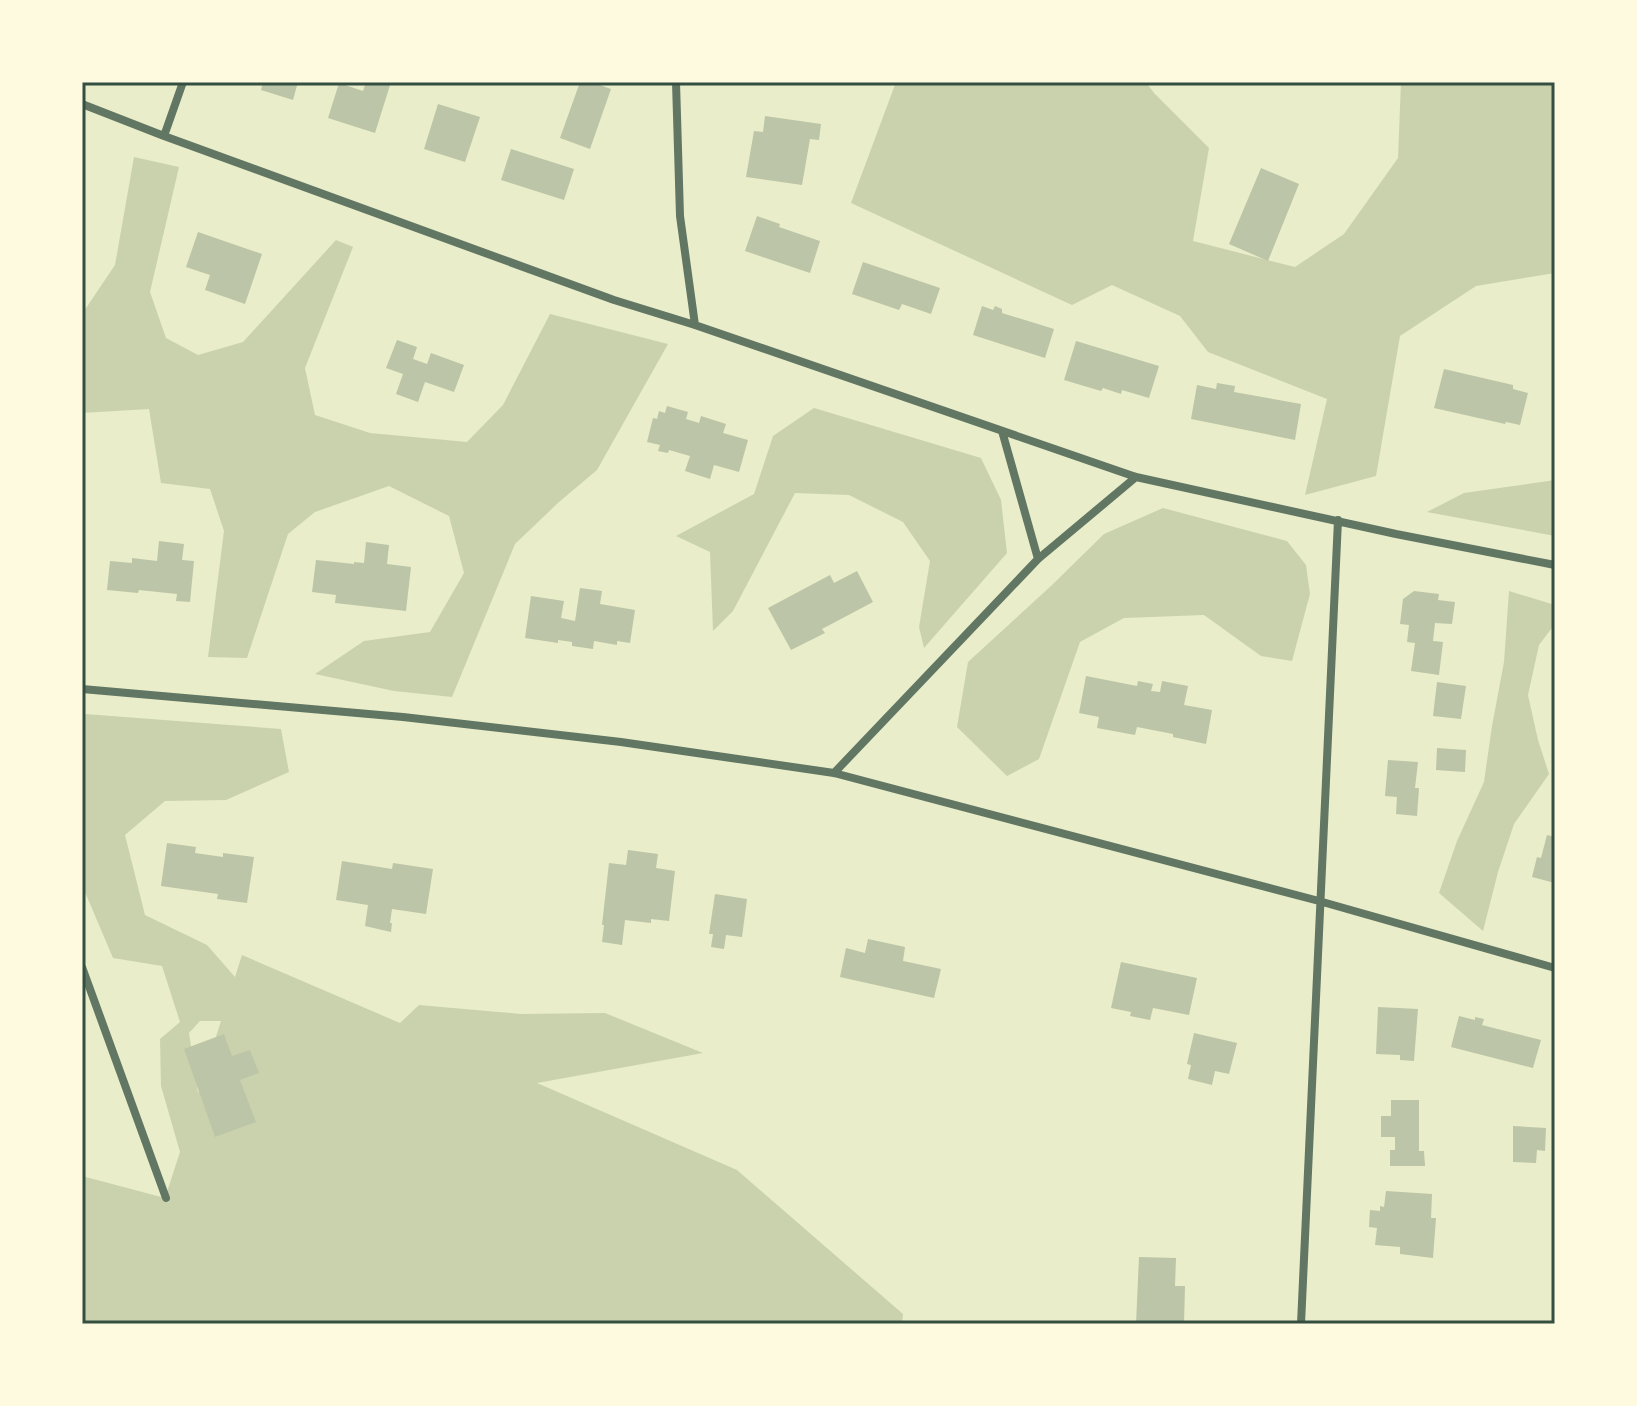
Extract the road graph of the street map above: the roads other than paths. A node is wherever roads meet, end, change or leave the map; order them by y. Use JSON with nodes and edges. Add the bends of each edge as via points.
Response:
{"nodes":[{"id":1,"x":183,"y":82,"type":"edge"},
{"id":2,"x":676,"y":82,"type":"edge"},
{"id":3,"x":82,"y":104,"type":"edge"},
{"id":4,"x":164,"y":136,"type":"junction"},
{"id":5,"x":695,"y":325,"type":"junction"},
{"id":6,"x":1002,"y":431,"type":"junction"},
{"id":7,"x":1136,"y":477,"type":"junction"},
{"id":8,"x":1338,"y":520,"type":"junction"},
{"id":9,"x":1038,"y":559,"type":"junction"},
{"id":10,"x":1555,"y":565,"type":"edge"},
{"id":11,"x":82,"y":689,"type":"edge"},
{"id":12,"x":834,"y":773,"type":"junction"},
{"id":13,"x":1319,"y":901,"type":"junction"},
{"id":14,"x":82,"y":967,"type":"edge"},
{"id":15,"x":1555,"y":968,"type":"edge"},
{"id":16,"x":166,"y":1198,"type":"dead end"},
{"id":17,"x":1301,"y":1324,"type":"edge"}],
"edges":[{"from":1,"to":4,"type":"street"},
{"from":2,"to":5,"type":"street","via":[[680,216]]},
{"from":3,"to":4,"type":"street"},
{"from":4,"to":5,"type":"street"},
{"from":5,"to":6,"type":"street"},
{"from":6,"to":7,"type":"street"},
{"from":6,"to":9,"type":"street"},
{"from":7,"to":8,"type":"street"},
{"from":7,"to":9,"type":"street"},
{"from":8,"to":10,"type":"street"},
{"from":8,"to":13,"type":"street"},
{"from":9,"to":12,"type":"street"},
{"from":11,"to":12,"type":"street","via":[[403,717]]},
{"from":12,"to":13,"type":"street"},
{"from":13,"to":15,"type":"street"},
{"from":13,"to":17,"type":"street"},
{"from":14,"to":16,"type":"street"}]}
